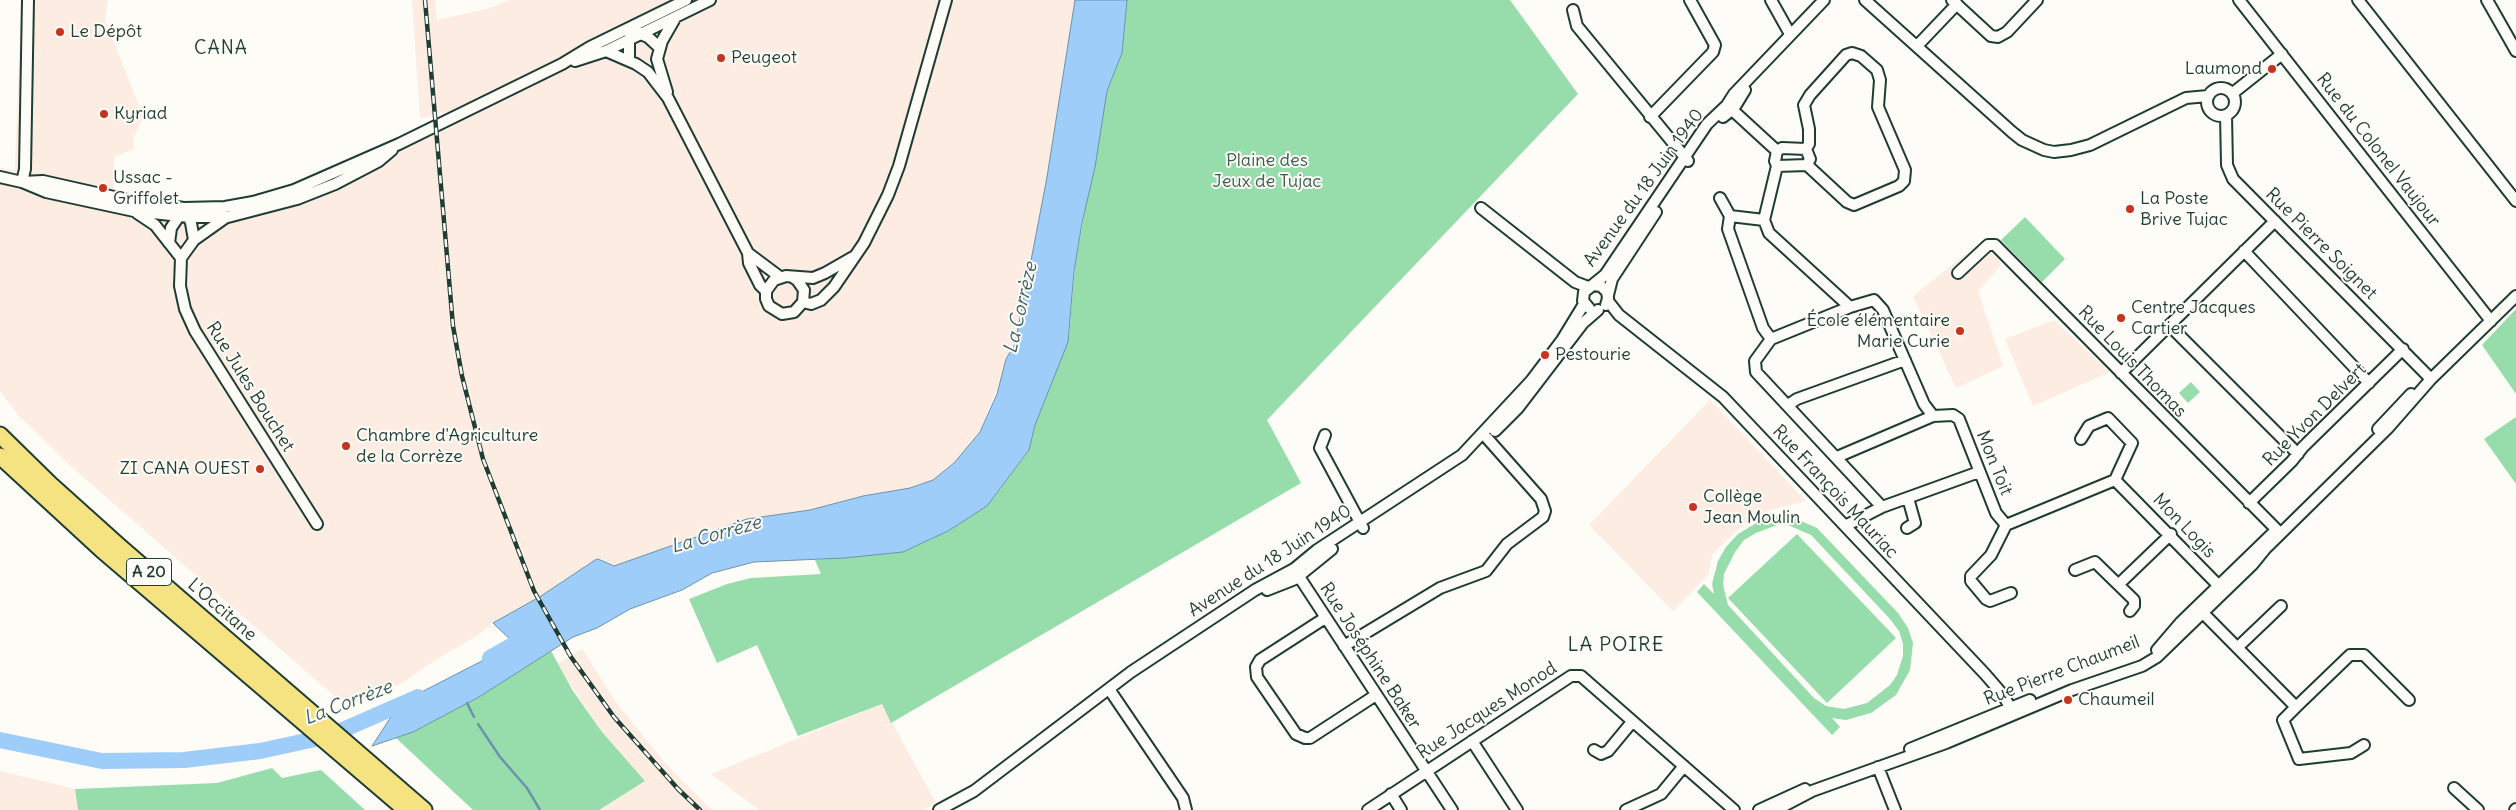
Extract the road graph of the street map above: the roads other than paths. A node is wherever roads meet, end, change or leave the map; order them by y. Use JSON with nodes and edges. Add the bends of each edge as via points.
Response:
{"nodes":[{"id":1,"x":28,"y":0,"type":"edge"},
{"id":2,"x":710,"y":0,"type":"edge"},
{"id":3,"x":946,"y":0,"type":"edge"},
{"id":4,"x":1690,"y":0,"type":"edge"},
{"id":5,"x":1771,"y":0,"type":"edge"},
{"id":6,"x":1824,"y":0,"type":"edge"},
{"id":7,"x":1833,"y":0,"type":"edge"},
{"id":8,"x":1865,"y":0,"type":"edge"},
{"id":9,"x":2037,"y":0,"type":"edge"},
{"id":10,"x":2239,"y":0,"type":"edge"},
{"id":11,"x":2358,"y":0,"type":"edge"},
{"id":12,"x":2487,"y":0,"type":"edge"},
{"id":13,"x":682,"y":2,"type":"edge"},
{"id":14,"x":1954,"y":2,"type":"edge"},
{"id":15,"x":1573,"y":10,"type":"dead end"},
{"id":16,"x":675,"y":18,"type":"junction"},
{"id":17,"x":1790,"y":34,"type":"junction"},
{"id":18,"x":634,"y":35,"type":"junction"},
{"id":19,"x":609,"y":38,"type":"junction"},
{"id":20,"x":1917,"y":46,"type":"junction"},
{"id":21,"x":660,"y":48,"type":"junction"},
{"id":22,"x":2516,"y":51,"type":"edge"},
{"id":23,"x":606,"y":52,"type":"junction"},
{"id":24,"x":2282,"y":54,"type":"junction"},
{"id":25,"x":629,"y":61,"type":"junction"},
{"id":26,"x":562,"y":64,"type":"junction"},
{"id":27,"x":2232,"y":93,"type":"junction"},
{"id":28,"x":2208,"y":96,"type":"junction"},
{"id":29,"x":668,"y":98,"type":"junction"},
{"id":30,"x":1730,"y":107,"type":"junction"},
{"id":31,"x":2226,"y":116,"type":"junction"},
{"id":32,"x":1650,"y":117,"type":"junction"},
{"id":33,"x":399,"y":144,"type":"junction"},
{"id":34,"x":1806,"y":149,"type":"junction"},
{"id":35,"x":1777,"y":151,"type":"junction"},
{"id":36,"x":1686,"y":160,"type":"junction"},
{"id":37,"x":1807,"y":165,"type":"junction"},
{"id":38,"x":1777,"y":166,"type":"junction"},
{"id":39,"x":0,"y":177,"type":"edge"},
{"id":40,"x":22,"y":182,"type":"junction"},
{"id":41,"x":1720,"y":198,"type":"dead end"},
{"id":42,"x":2516,"y":201,"type":"edge"},
{"id":43,"x":1481,"y":208,"type":"dead end"},
{"id":44,"x":134,"y":212,"type":"junction"},
{"id":45,"x":184,"y":214,"type":"junction"},
{"id":46,"x":1730,"y":216,"type":"junction"},
{"id":47,"x":228,"y":217,"type":"junction"},
{"id":48,"x":1764,"y":220,"type":"junction"},
{"id":49,"x":2275,"y":221,"type":"junction"},
{"id":50,"x":194,"y":240,"type":"junction"},
{"id":51,"x":169,"y":243,"type":"junction"},
{"id":52,"x":2244,"y":251,"type":"junction"},
{"id":53,"x":748,"y":253,"type":"junction"},
{"id":54,"x":856,"y":255,"type":"junction"},
{"id":55,"x":181,"y":258,"type":"junction"},
{"id":56,"x":1958,"y":273,"type":"dead end"},
{"id":57,"x":818,"y":276,"type":"junction"},
{"id":58,"x":780,"y":277,"type":"junction"},
{"id":59,"x":792,"y":277,"type":"junction"},
{"id":60,"x":837,"y":283,"type":"junction"},
{"id":61,"x":766,"y":291,"type":"junction"},
{"id":62,"x":1587,"y":293,"type":"junction"},
{"id":63,"x":2516,"y":296,"type":"edge"},
{"id":64,"x":802,"y":302,"type":"junction"},
{"id":65,"x":1604,"y":304,"type":"junction"},
{"id":66,"x":1850,"y":307,"type":"junction"},
{"id":67,"x":2491,"y":320,"type":"junction"},
{"id":68,"x":2169,"y":325,"type":"junction"},
{"id":69,"x":1771,"y":339,"type":"junction"},
{"id":70,"x":2403,"y":349,"type":"junction"},
{"id":71,"x":1905,"y":360,"type":"junction"},
{"id":72,"x":2121,"y":373,"type":"junction"},
{"id":73,"x":2431,"y":379,"type":"junction"},
{"id":74,"x":2369,"y":383,"type":"junction"},
{"id":75,"x":1788,"y":405,"type":"junction"},
{"id":76,"x":1932,"y":416,"type":"junction"},
{"id":77,"x":0,"y":435,"type":"edge"},
{"id":78,"x":1325,"y":435,"type":"dead end"},
{"id":79,"x":1488,"y":438,"type":"junction"},
{"id":80,"x":2081,"y":439,"type":"dead end"},
{"id":81,"x":2298,"y":454,"type":"junction"},
{"id":82,"x":0,"y":456,"type":"edge"},
{"id":83,"x":1837,"y":457,"type":"junction"},
{"id":84,"x":1980,"y":472,"type":"junction"},
{"id":85,"x":2115,"y":480,"type":"junction"},
{"id":86,"x":1908,"y":498,"type":"junction"},
{"id":87,"x":2249,"y":503,"type":"junction"},
{"id":88,"x":1882,"y":508,"type":"junction"},
{"id":89,"x":317,"y":524,"type":"dead end"},
{"id":90,"x":2006,"y":525,"type":"junction"},
{"id":91,"x":1361,"y":526,"type":"junction"},
{"id":92,"x":1845,"y":526,"type":"junction"},
{"id":93,"x":1907,"y":528,"type":"dead end"},
{"id":94,"x":2279,"y":531,"type":"junction"},
{"id":95,"x":2171,"y":534,"type":"junction"},
{"id":96,"x":2075,"y":570,"type":"dead end"},
{"id":97,"x":1296,"y":573,"type":"junction"},
{"id":98,"x":2119,"y":584,"type":"junction"},
{"id":99,"x":2233,"y":584,"type":"junction"},
{"id":100,"x":2218,"y":585,"type":"junction"},
{"id":101,"x":2011,"y":593,"type":"dead end"},
{"id":102,"x":2204,"y":600,"type":"junction"},
{"id":103,"x":2281,"y":606,"type":"dead end"},
{"id":104,"x":2130,"y":610,"type":"dead end"},
{"id":105,"x":2203,"y":613,"type":"junction"},
{"id":106,"x":1325,"y":618,"type":"junction"},
{"id":107,"x":1344,"y":646,"type":"junction"},
{"id":108,"x":2238,"y":647,"type":"junction"},
{"id":109,"x":1111,"y":691,"type":"junction"},
{"id":110,"x":1376,"y":695,"type":"junction"},
{"id":111,"x":2409,"y":700,"type":"dead end"},
{"id":112,"x":2296,"y":707,"type":"junction"},
{"id":113,"x":2012,"y":711,"type":"junction"},
{"id":114,"x":1632,"y":722,"type":"junction"},
{"id":115,"x":1472,"y":741,"type":"junction"},
{"id":116,"x":2364,"y":745,"type":"dead end"},
{"id":117,"x":1594,"y":750,"type":"dead end"},
{"id":118,"x":1684,"y":766,"type":"junction"},
{"id":119,"x":1878,"y":767,"type":"junction"},
{"id":120,"x":1426,"y":770,"type":"junction"},
{"id":121,"x":2454,"y":788,"type":"dead end"},
{"id":122,"x":1391,"y":794,"type":"junction"},
{"id":123,"x":1792,"y":802,"type":"edge"},
{"id":124,"x":406,"y":810,"type":"edge"},
{"id":125,"x":424,"y":810,"type":"edge"},
{"id":126,"x":939,"y":810,"type":"edge"},
{"id":127,"x":953,"y":810,"type":"edge"},
{"id":128,"x":1186,"y":810,"type":"edge"},
{"id":129,"x":1368,"y":810,"type":"edge"},
{"id":130,"x":1401,"y":810,"type":"edge"},
{"id":131,"x":1452,"y":810,"type":"edge"},
{"id":132,"x":1517,"y":810,"type":"edge"},
{"id":133,"x":1626,"y":810,"type":"edge"},
{"id":134,"x":1734,"y":810,"type":"edge"},
{"id":135,"x":1759,"y":810,"type":"edge"},
{"id":136,"x":1776,"y":810,"type":"edge"},
{"id":137,"x":1895,"y":810,"type":"edge"},
{"id":138,"x":2478,"y":810,"type":"edge"}],
"edges":[{"from":1,"to":40,"type":"street","via":[[25,169]]},
{"from":2,"to":16,"type":"street"},
{"from":3,"to":54,"type":"street","via":[[899,166],[888,196]]},
{"from":4,"to":32,"type":"street","via":[[1715,45],[1713,52]]},
{"from":5,"to":17,"type":"street"},
{"from":6,"to":17,"type":"street","name":"Avenue du 18 Juin 1940"},
{"from":7,"to":30,"type":"street","name":"Avenue du 18 Juin 1940"},
{"from":8,"to":20,"type":"street"},
{"from":9,"to":14,"type":"street","via":[[1998,37],[1990,36]]},
{"from":10,"to":24,"type":"street","name":"Rue du Colonel Vaujour"},
{"from":11,"to":42,"type":"street"},
{"from":12,"to":22,"type":"street"},
{"from":13,"to":18,"type":"street"},
{"from":13,"to":19,"type":"street"},
{"from":14,"to":20,"type":"street"},
{"from":15,"to":32,"type":"street","via":[[1577,26]]},
{"from":16,"to":18,"type":"street"},
{"from":16,"to":21,"type":"street"},
{"from":17,"to":30,"type":"street","name":"Avenue du 18 Juin 1940","via":[[1734,94]]},
{"from":18,"to":19,"type":"street"},
{"from":18,"to":21,"type":"street"},
{"from":18,"to":23,"type":"street"},
{"from":18,"to":25,"type":"street"},
{"from":19,"to":26,"type":"street"},
{"from":20,"to":28,"type":"street","via":[[2022,140],[2054,152],[2090,145],[2186,98]]},
{"from":21,"to":29,"type":"street","via":[[658,58]]},
{"from":23,"to":25,"type":"street"},
{"from":23,"to":26,"type":"street"},
{"from":24,"to":27,"type":"street"},
{"from":24,"to":67,"type":"street","name":"Rue du Colonel Vaujour"},
{"from":25,"to":29,"type":"street","via":[[648,72]]},
{"from":26,"to":33,"type":"street"},
{"from":27,"to":28,"type":"street","via":[[2222,88]]},
{"from":27,"to":31,"type":"street","via":[[2236,103]]},
{"from":28,"to":31,"type":"street","via":[[2208,109]]},
{"from":29,"to":53,"type":"street"},
{"from":30,"to":35,"type":"street"},
{"from":30,"to":36,"type":"street","name":"Avenue du 18 Juin 1940"},
{"from":31,"to":49,"type":"street","name":"Rue Pierre Soignet","via":[[2228,172]]},
{"from":32,"to":36,"type":"street"},
{"from":33,"to":45,"type":"street","via":[[294,190],[253,202]]},
{"from":33,"to":47,"type":"street","via":[[379,161],[335,184],[297,199]]},
{"from":34,"to":35,"type":"street","via":[[1782,148]]},
{"from":34,"to":37,"type":"street","via":[[1810,159]]},
{"from":34,"to":37,"type":"street","via":[[1809,144],[1804,105],[1846,55],[1861,56],[1877,70],[1880,80],[1878,107],[1904,170],[1904,181],[1900,186],[1854,205]]},
{"from":35,"to":38,"type":"street"},
{"from":36,"to":62,"type":"street","name":"Avenue du 18 Juin 1940","via":[[1605,275]]},
{"from":36,"to":65,"type":"street","name":"Avenue du 18 Juin 1940","via":[[1612,279]]},
{"from":37,"to":38,"type":"street"},
{"from":38,"to":48,"type":"street"},
{"from":39,"to":40,"type":"street"},
{"from":40,"to":44,"type":"street","via":[[46,192]]},
{"from":40,"to":45,"type":"street","via":[[43,181]]},
{"from":41,"to":46,"type":"street"},
{"from":43,"to":62,"type":"street"},
{"from":44,"to":45,"type":"street"},
{"from":44,"to":51,"type":"street","via":[[155,225]]},
{"from":45,"to":47,"type":"street"},
{"from":45,"to":50,"type":"street"},
{"from":45,"to":51,"type":"street","via":[[171,228]]},
{"from":46,"to":48,"type":"street"},
{"from":46,"to":69,"type":"street","via":[[1728,229],[1763,328]]},
{"from":47,"to":50,"type":"street"},
{"from":48,"to":66,"type":"street","via":[[1769,233]]},
{"from":49,"to":52,"type":"street"},
{"from":49,"to":70,"type":"street","name":"Rue Pierre Soignet"},
{"from":50,"to":55,"type":"street"},
{"from":51,"to":55,"type":"street"},
{"from":52,"to":68,"type":"street"},
{"from":52,"to":74,"type":"street"},
{"from":53,"to":58,"type":"street"},
{"from":53,"to":61,"type":"street","via":[[756,278]]},
{"from":54,"to":57,"type":"street"},
{"from":54,"to":60,"type":"street"},
{"from":55,"to":89,"type":"street","name":"Rue Jules Bouchet","via":[[182,294],[195,331]]},
{"from":56,"to":72,"type":"street","name":"Rue Louis Thomas","via":[[1988,245],[1995,245]]},
{"from":57,"to":59,"type":"street"},
{"from":57,"to":60,"type":"street"},
{"from":58,"to":59,"type":"street"},
{"from":58,"to":61,"type":"street"},
{"from":59,"to":64,"type":"street","via":[[801,285]]},
{"from":60,"to":64,"type":"street","via":[[821,300],[811,304]]},
{"from":61,"to":64,"type":"street","via":[[769,306],[782,314],[794,312]]},
{"from":62,"to":65,"type":"street","via":[[1590,309]]},
{"from":62,"to":65,"type":"street","via":[[1604,288]]},
{"from":62,"to":91,"type":"street","name":"Avenue du 18 Juin 1940","via":[[1562,340],[1536,375],[1468,449]]},
{"from":63,"to":67,"type":"street","name":"Rue Pierre Chaumeil"},
{"from":65,"to":79,"type":"street","name":"Avenue du 18 Juin 1940","via":[[1583,323],[1518,408]]},
{"from":65,"to":92,"type":"street","name":"Rue François Mauriac","via":[[1723,397]]},
{"from":66,"to":69,"type":"street"},
{"from":66,"to":71,"type":"street","via":[[1874,300],[1883,310]]},
{"from":67,"to":73,"type":"street","name":"Rue Pierre Chaumeil"},
{"from":68,"to":72,"type":"street"},
{"from":68,"to":81,"type":"street"},
{"from":69,"to":75,"type":"street","via":[[1755,362],[1756,372]]},
{"from":70,"to":73,"type":"street","name":"Rue Pierre Soignet"},
{"from":70,"to":74,"type":"street","name":"Rue Yvon Delvert"},
{"from":71,"to":75,"type":"street"},
{"from":71,"to":76,"type":"street"},
{"from":72,"to":87,"type":"street","name":"Rue Louis Thomas"},
{"from":73,"to":94,"type":"street","name":"Rue Pierre Chaumeil","via":[[2388,428]]},
{"from":74,"to":81,"type":"street","name":"Rue Yvon Delvert"},
{"from":75,"to":83,"type":"street"},
{"from":76,"to":83,"type":"street"},
{"from":76,"to":84,"type":"street","name":"Mon Toit","via":[[1953,415],[1959,419]]},
{"from":77,"to":125,"type":"highway","name":"L'Occitane","number":"A 20","via":[[119,546]]},
{"from":78,"to":91,"type":"street","via":[[1320,448]]},
{"from":79,"to":91,"type":"street","name":"Avenue du 18 Juin 1940"},
{"from":79,"to":107,"type":"street","via":[[1542,499],[1543,517],[1532,528],[1516,535],[1486,571],[1440,588]]},
{"from":80,"to":85,"type":"street","via":[[2089,426],[2108,418],[2132,443]]},
{"from":81,"to":87,"type":"street","name":"Rue Yvon Delvert"},
{"from":82,"to":124,"type":"highway","name":"L'Occitane","number":"A 20","via":[[102,550]]},
{"from":83,"to":88,"type":"street"},
{"from":84,"to":86,"type":"street"},
{"from":84,"to":90,"type":"street","name":"Mon Toit","via":[[1996,512]]},
{"from":85,"to":90,"type":"street"},
{"from":85,"to":95,"type":"street","name":"Mon Logis"},
{"from":86,"to":88,"type":"street"},
{"from":86,"to":93,"type":"street","via":[[1915,524]]},
{"from":87,"to":94,"type":"street","name":"Rue Louis Thomas"},
{"from":88,"to":92,"type":"street"},
{"from":90,"to":101,"type":"street","via":[[1991,555],[1970,581],[1990,601]]},
{"from":91,"to":97,"type":"street","name":"Avenue du 18 Juin 1940"},
{"from":92,"to":113,"type":"street","name":"Rue François Mauriac","via":[[1984,674]]},
{"from":94,"to":99,"type":"street","name":"Rue Pierre Chaumeil"},
{"from":94,"to":100,"type":"street","name":"Rue Pierre Chaumeil"},
{"from":95,"to":98,"type":"street"},
{"from":95,"to":100,"type":"street","name":"Mon Logis"},
{"from":96,"to":98,"type":"street","via":[[2096,562]]},
{"from":97,"to":106,"type":"street","name":"Rue Joséphine Baker"},
{"from":97,"to":109,"type":"street","name":"Avenue du 18 Juin 1940"},
{"from":97,"to":109,"type":"street","name":"Avenue du 18 Juin 1940","via":[[1255,590]]},
{"from":98,"to":104,"type":"street","via":[[2134,600]]},
{"from":99,"to":100,"type":"street"},
{"from":99,"to":105,"type":"street","name":"Rue Pierre Chaumeil"},
{"from":100,"to":102,"type":"street","name":"Rue Pierre Chaumeil"},
{"from":102,"to":105,"type":"street"},
{"from":102,"to":113,"type":"street","name":"Rue Pierre Chaumeil","via":[[2156,651],[2139,662]]},
{"from":103,"to":108,"type":"street"},
{"from":105,"to":108,"type":"street"},
{"from":105,"to":113,"type":"street","name":"Rue Pierre Chaumeil","via":[[2164,652],[2142,666]]},
{"from":106,"to":107,"type":"street","name":"Rue Joséphine Baker"},
{"from":106,"to":110,"type":"street","via":[[1260,660],[1256,667],[1257,677],[1296,734],[1305,738],[1310,738]]},
{"from":107,"to":110,"type":"street","name":"Rue Joséphine Baker"},
{"from":108,"to":112,"type":"street"},
{"from":109,"to":126,"type":"street","name":"Avenue du 18 Juin 1940","via":[[974,791]]},
{"from":109,"to":127,"type":"street","name":"Avenue du 18 Juin 1940","via":[[988,789]]},
{"from":109,"to":128,"type":"street","via":[[1183,798]]},
{"from":110,"to":120,"type":"street","name":"Rue Joséphine Baker"},
{"from":111,"to":112,"type":"street","via":[[2364,655],[2350,655]]},
{"from":112,"to":116,"type":"street","via":[[2283,720],[2299,759],[2351,753]]},
{"from":113,"to":119,"type":"street","name":"Rue Pierre Chaumeil","via":[[1946,743]]},
{"from":113,"to":123,"type":"street","name":"Rue Pierre Chaumeil","via":[[1920,745]]},
{"from":114,"to":115,"type":"street","name":"Rue Jacques Monod","via":[[1581,676],[1571,676]]},
{"from":114,"to":117,"type":"street","via":[[1608,752],[1602,754]]},
{"from":114,"to":118,"type":"street","name":"Rue Jacques Monod"},
{"from":115,"to":120,"type":"street","name":"Rue Jacques Monod"},
{"from":115,"to":132,"type":"street"},
{"from":118,"to":133,"type":"street","via":[[1661,794]]},
{"from":118,"to":134,"type":"street","name":"Rue Jacques Monod"},
{"from":119,"to":123,"type":"street","name":"Rue Pierre Chaumeil","via":[[1812,791]]},
{"from":119,"to":137,"type":"street"},
{"from":120,"to":122,"type":"street","name":"Rue Jacques Monod"},
{"from":120,"to":131,"type":"street","name":"Rue Joséphine Baker"},
{"from":121,"to":138,"type":"street"},
{"from":122,"to":129,"type":"street","name":"Rue Jacques Monod"},
{"from":122,"to":130,"type":"street"},
{"from":123,"to":135,"type":"street","name":"Rue Pierre Chaumeil"},
{"from":123,"to":136,"type":"street","name":"Rue Pierre Chaumeil"}]}
